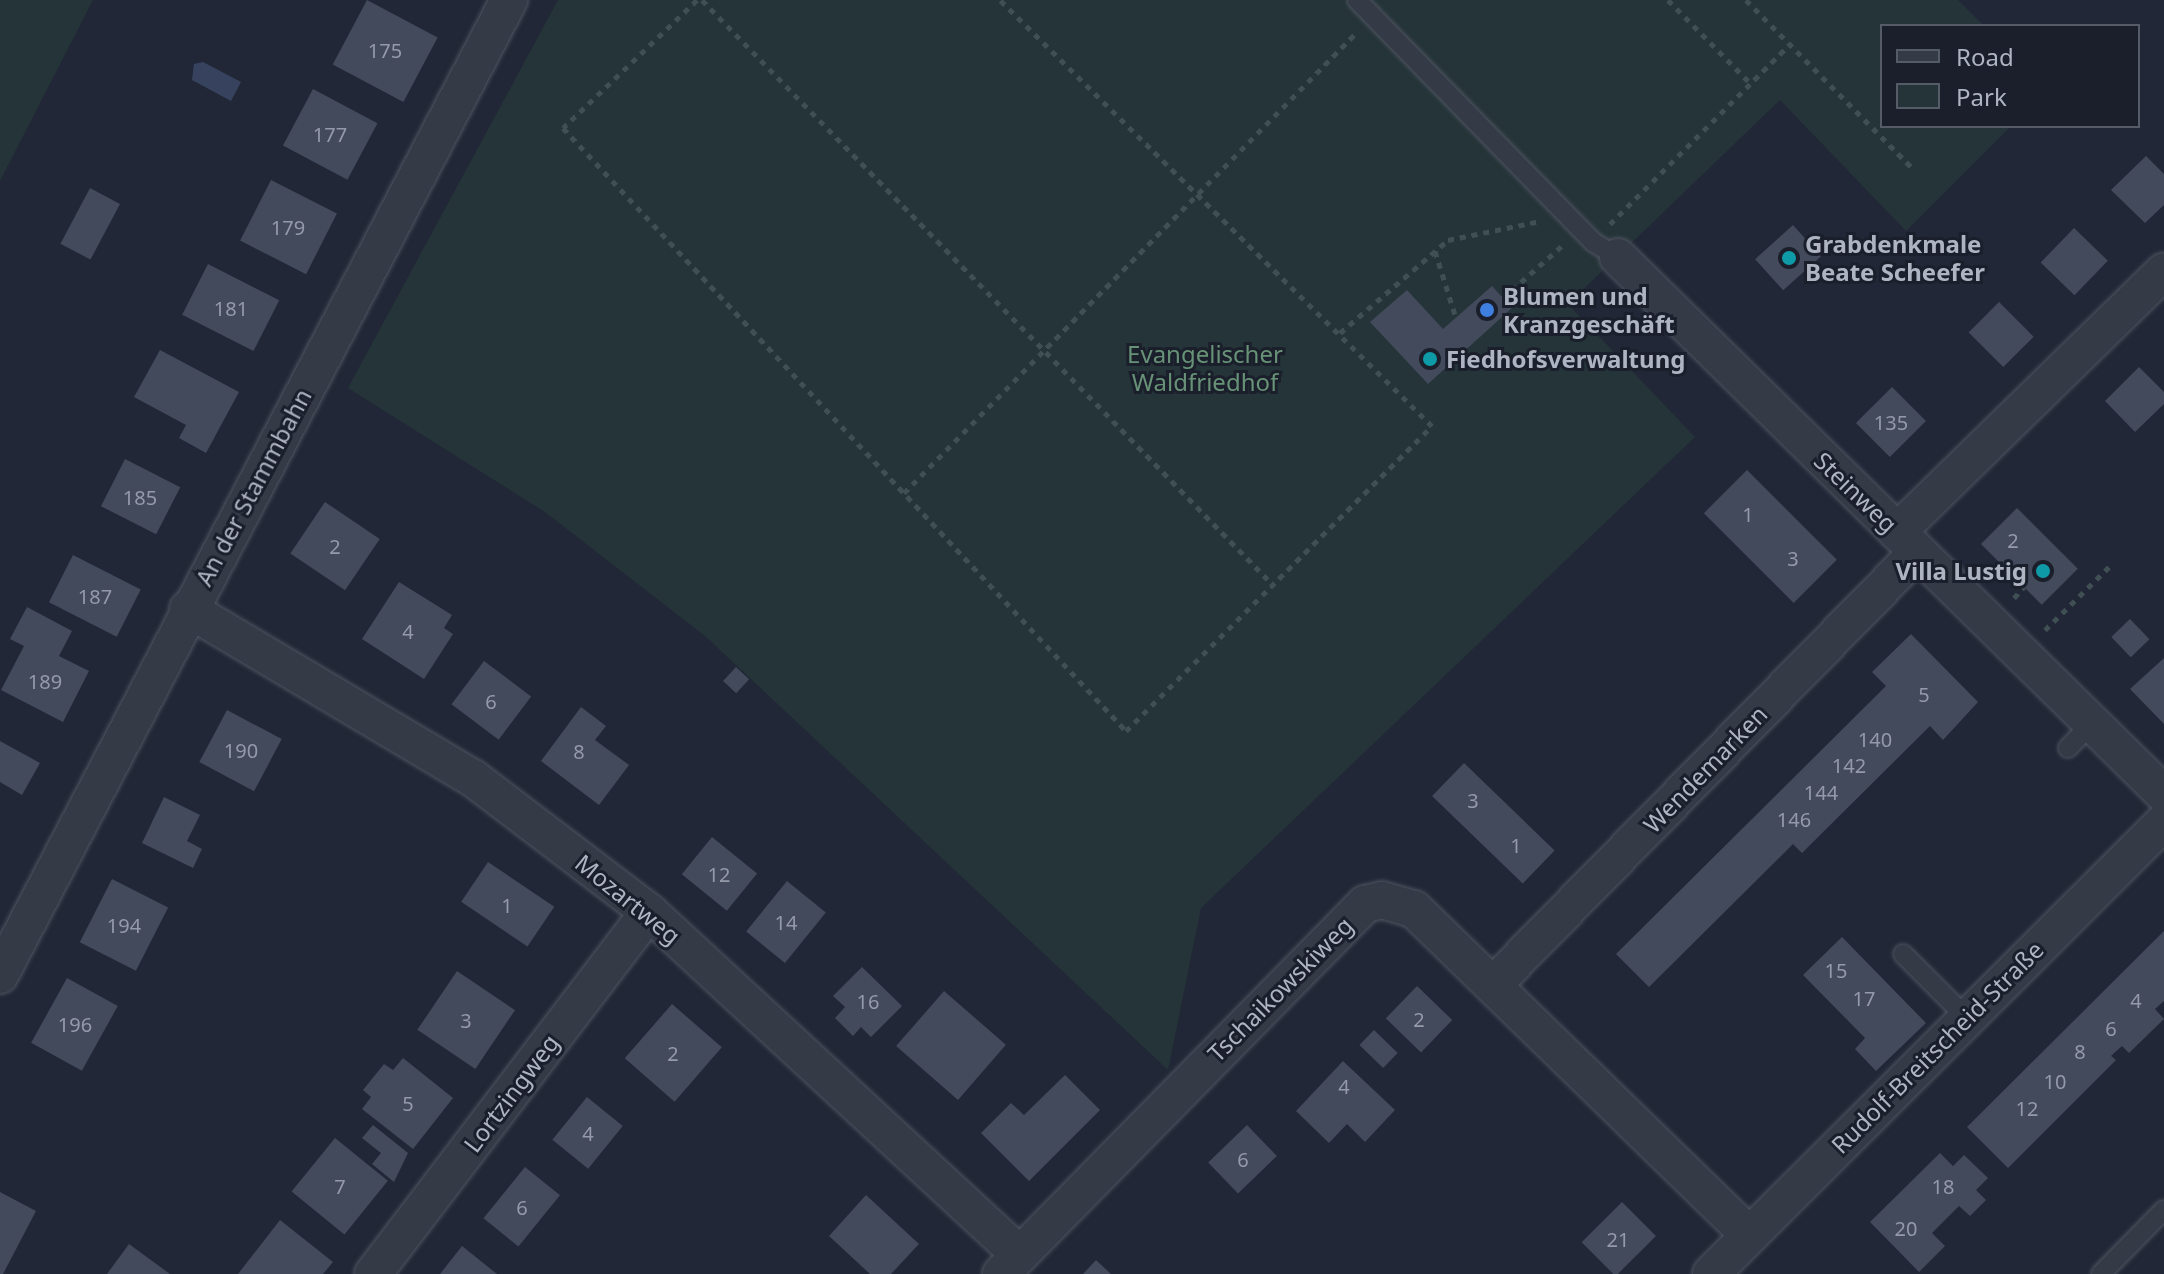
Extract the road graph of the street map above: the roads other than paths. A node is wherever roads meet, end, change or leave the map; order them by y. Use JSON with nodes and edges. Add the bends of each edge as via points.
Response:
{"nodes":[{"id":1,"x":509,"y":0,"type":"edge"},
{"id":2,"x":1357,"y":0,"type":"edge"},
{"id":3,"x":1592,"y":236,"type":"joint"},
{"id":4,"x":2164,"y":271,"type":"edge"},
{"id":5,"x":1907,"y":542,"type":"junction"},
{"id":6,"x":188,"y":609,"type":"junction"},
{"id":7,"x":2164,"y":794,"type":"edge"},
{"id":8,"x":2164,"y":822,"type":"edge"},
{"id":9,"x":649,"y":912,"type":"junction"},
{"id":10,"x":1903,"y":954,"type":"dead end"},
{"id":11,"x":0,"y":975,"type":"edge"},
{"id":12,"x":1493,"y":985,"type":"junction"},
{"id":13,"x":1966,"y":1017,"type":"junction"},
{"id":14,"x":2164,"y":1210,"type":"edge"},
{"id":15,"x":1749,"y":1235,"type":"junction"},
{"id":16,"x":1010,"y":1264,"type":"edge"},
{"id":17,"x":373,"y":1274,"type":"edge"},
{"id":18,"x":1711,"y":1274,"type":"edge"},
{"id":19,"x":2101,"y":1274,"type":"edge"}],
"edges":[{"from":1,"to":6,"type":"street","name":"An der Stammbahn"},
{"from":2,"to":3,"type":"lane"},
{"from":3,"to":5,"type":"street","name":"Steinweg"},
{"from":4,"to":5,"type":"street","name":"Wendemarken"},
{"from":5,"to":7,"type":"street","name":"Steinweg","via":[[2080,736]]},
{"from":5,"to":12,"type":"street","name":"Wendemarken"},
{"from":6,"to":9,"type":"street","name":"Mozartweg","via":[[473,778]]},
{"from":6,"to":11,"type":"street","name":"An der Stammbahn"},
{"from":8,"to":13,"type":"street","name":"Rudolf-Breitscheid-Straße"},
{"from":9,"to":16,"type":"street","name":"Mozartweg"},
{"from":9,"to":17,"type":"street","name":"Lortzingweg"},
{"from":10,"to":13,"type":"lane"},
{"from":12,"to":15,"type":"street","name":"Tschaikowskiweg"},
{"from":12,"to":16,"type":"street","name":"Tschaikowskiweg","via":[[1414,909],[1396,901],[1365,904]]},
{"from":13,"to":15,"type":"street","name":"Rudolf-Breitscheid-Straße"},
{"from":14,"to":19,"type":"lane"},
{"from":15,"to":18,"type":"street","name":"Rudolf-Breitscheid-Straße"}]}
